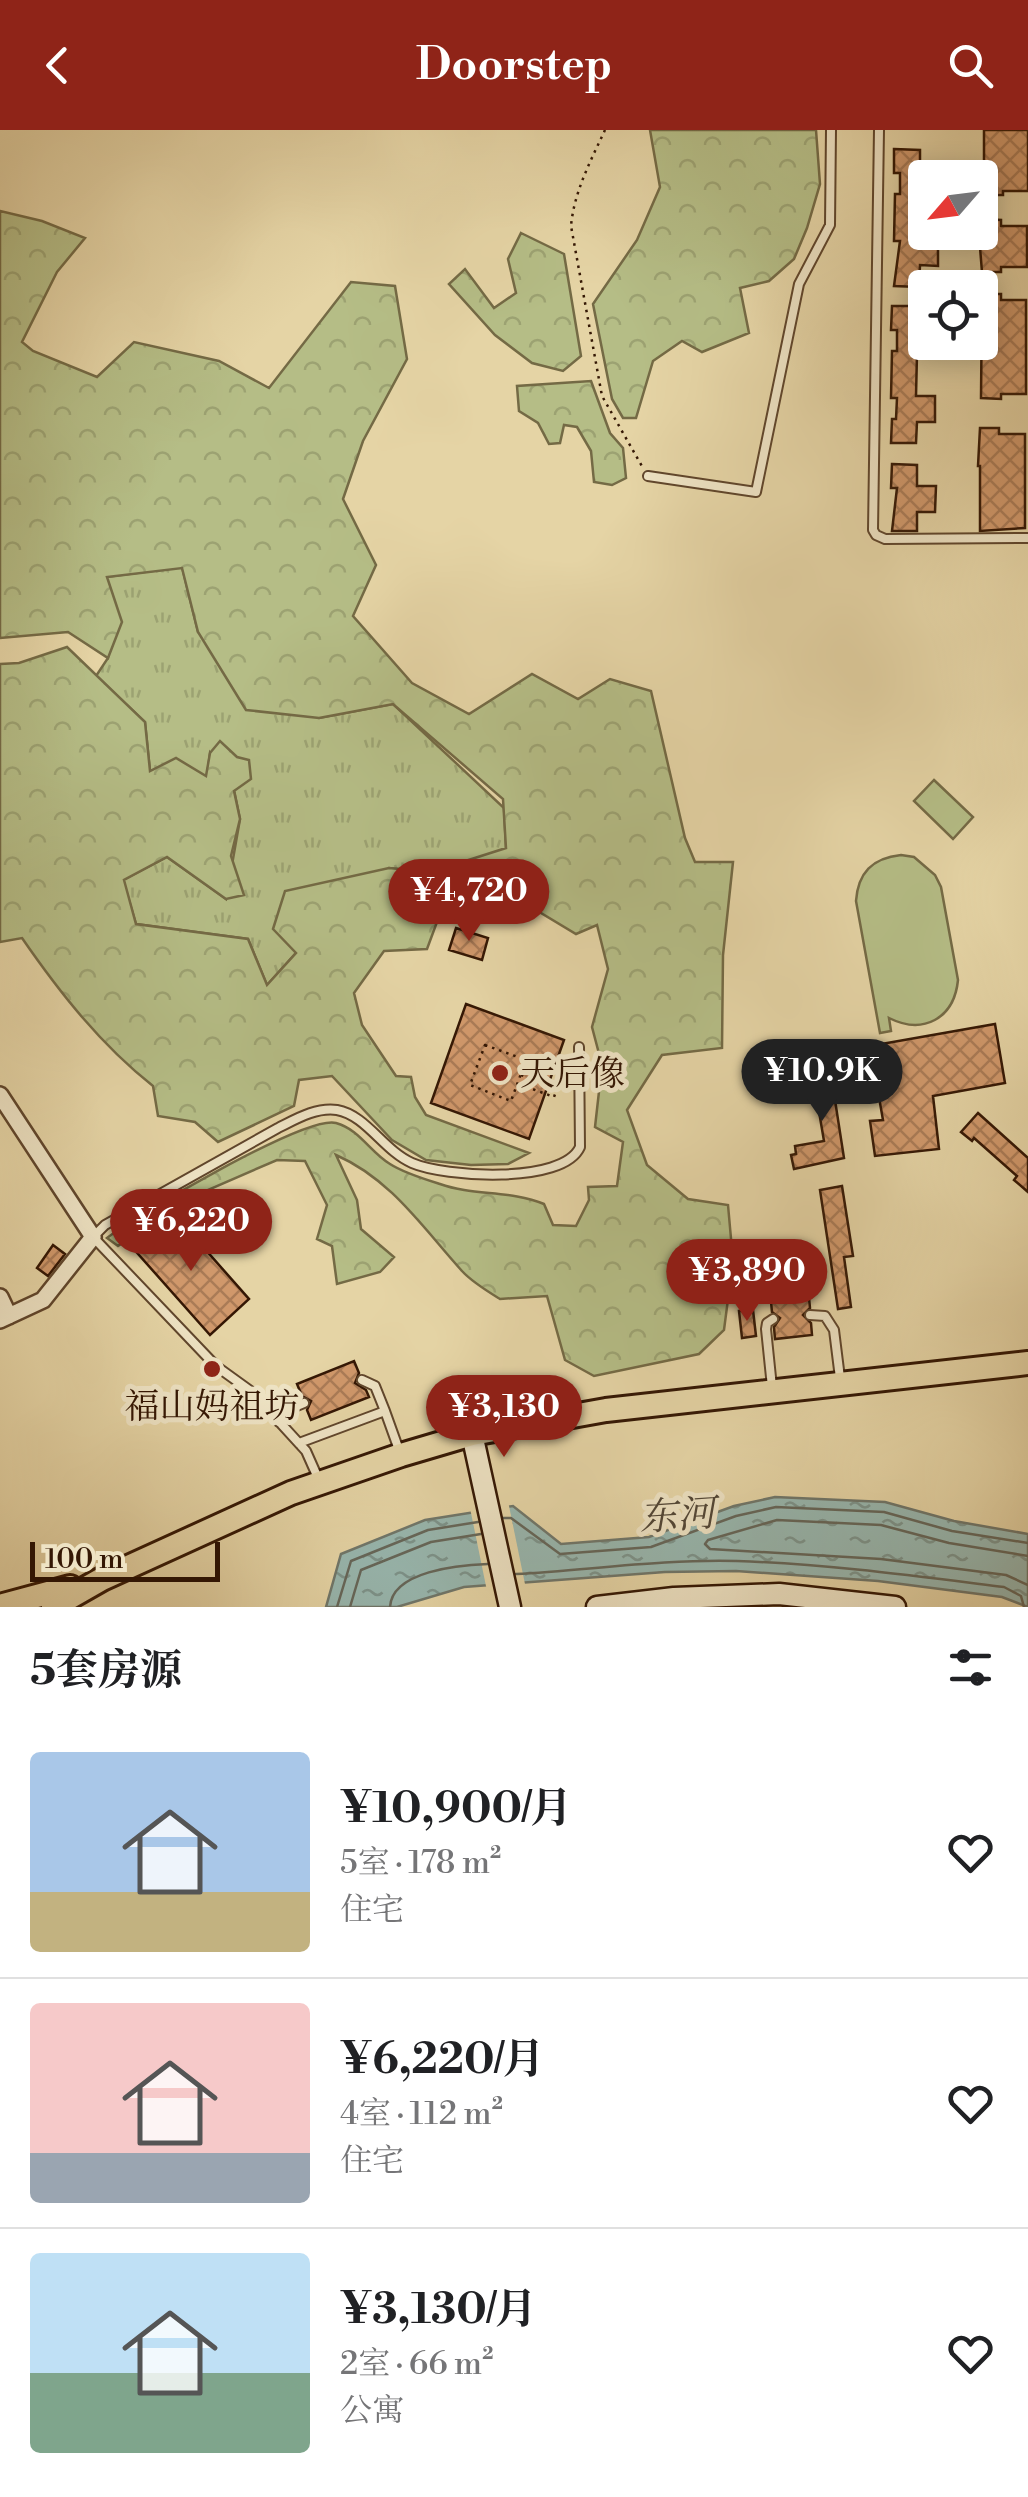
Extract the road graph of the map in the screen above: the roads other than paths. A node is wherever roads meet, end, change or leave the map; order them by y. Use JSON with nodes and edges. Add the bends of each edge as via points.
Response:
{"nodes":[{"id":1,"x":831,"y":130,"type":"edge"},
{"id":2,"x":878,"y":130,"type":"edge"},
{"id":3,"x":648,"y":476,"type":"road end"},
{"id":4,"x":1028,"y":538,"type":"edge"},
{"id":5,"x":579,"y":1050,"type":"road end"},
{"id":6,"x":0,"y":1095,"type":"edge"},
{"id":7,"x":93,"y":1237,"type":"junction"},
{"id":8,"x":0,"y":1296,"type":"edge"},
{"id":9,"x":810,"y":1314,"type":"dead end"},
{"id":10,"x":4,"y":1318,"type":"edge"},
{"id":11,"x":773,"y":1320,"type":"dead end"},
{"id":12,"x":1028,"y":1363,"type":"edge"},
{"id":13,"x":362,"y":1380,"type":"dead end"},
{"id":14,"x":841,"y":1384,"type":"junction"},
{"id":15,"x":773,"y":1391,"type":"junction"},
{"id":16,"x":304,"y":1403,"type":"dead end"},
{"id":17,"x":385,"y":1411,"type":"junction"},
{"id":18,"x":279,"y":1422,"type":"junction"},
{"id":19,"x":472,"y":1434,"type":"junction"},
{"id":20,"x":299,"y":1444,"type":"junction"},
{"id":21,"x":401,"y":1454,"type":"junction"},
{"id":22,"x":320,"y":1482,"type":"junction"},
{"id":23,"x":102,"y":1578,"type":"junction"},
{"id":24,"x":509,"y":1601,"type":"edge"},
{"id":25,"x":0,"y":1606,"type":"edge"},
{"id":26,"x":53,"y":1607,"type":"edge"},
{"id":27,"x":597,"y":1607,"type":"edge"},
{"id":28,"x":895,"y":1607,"type":"edge"}],
"edges":[{"from":1,"to":3,"type":"lane","via":[[830,225],[799,284],[756,492]]},
{"from":2,"to":4,"type":"lane","via":[[874,530],[880,538]]},
{"from":5,"to":7,"type":"lane","via":[[580,1147],[554,1166],[492,1175],[438,1172],[392,1152],[351,1115],[324,1110],[155,1195]]},
{"from":6,"to":7,"type":"street"},
{"from":7,"to":10,"type":"street","via":[[43,1300]]},
{"from":7,"to":18,"type":"lane"},
{"from":8,"to":10,"type":"street"},
{"from":9,"to":14,"type":"lane","via":[[833,1326]]},
{"from":11,"to":15,"type":"lane","via":[[766,1326]]},
{"from":12,"to":14,"type":"main road"},
{"from":13,"to":17,"type":"lane","via":[[375,1386]]},
{"from":14,"to":15,"type":"main road"},
{"from":15,"to":19,"type":"main road"},
{"from":16,"to":18,"type":"lane"},
{"from":17,"to":20,"type":"lane"},
{"from":17,"to":21,"type":"lane"},
{"from":18,"to":20,"type":"lane"},
{"from":19,"to":21,"type":"main road"},
{"from":19,"to":24,"type":"street"},
{"from":20,"to":22,"type":"lane"},
{"from":21,"to":22,"type":"main road"},
{"from":22,"to":23,"type":"main road"},
{"from":23,"to":25,"type":"main road"},
{"from":23,"to":26,"type":"main road"},
{"from":27,"to":28,"type":"street","via":[[779,1594]]}]}
